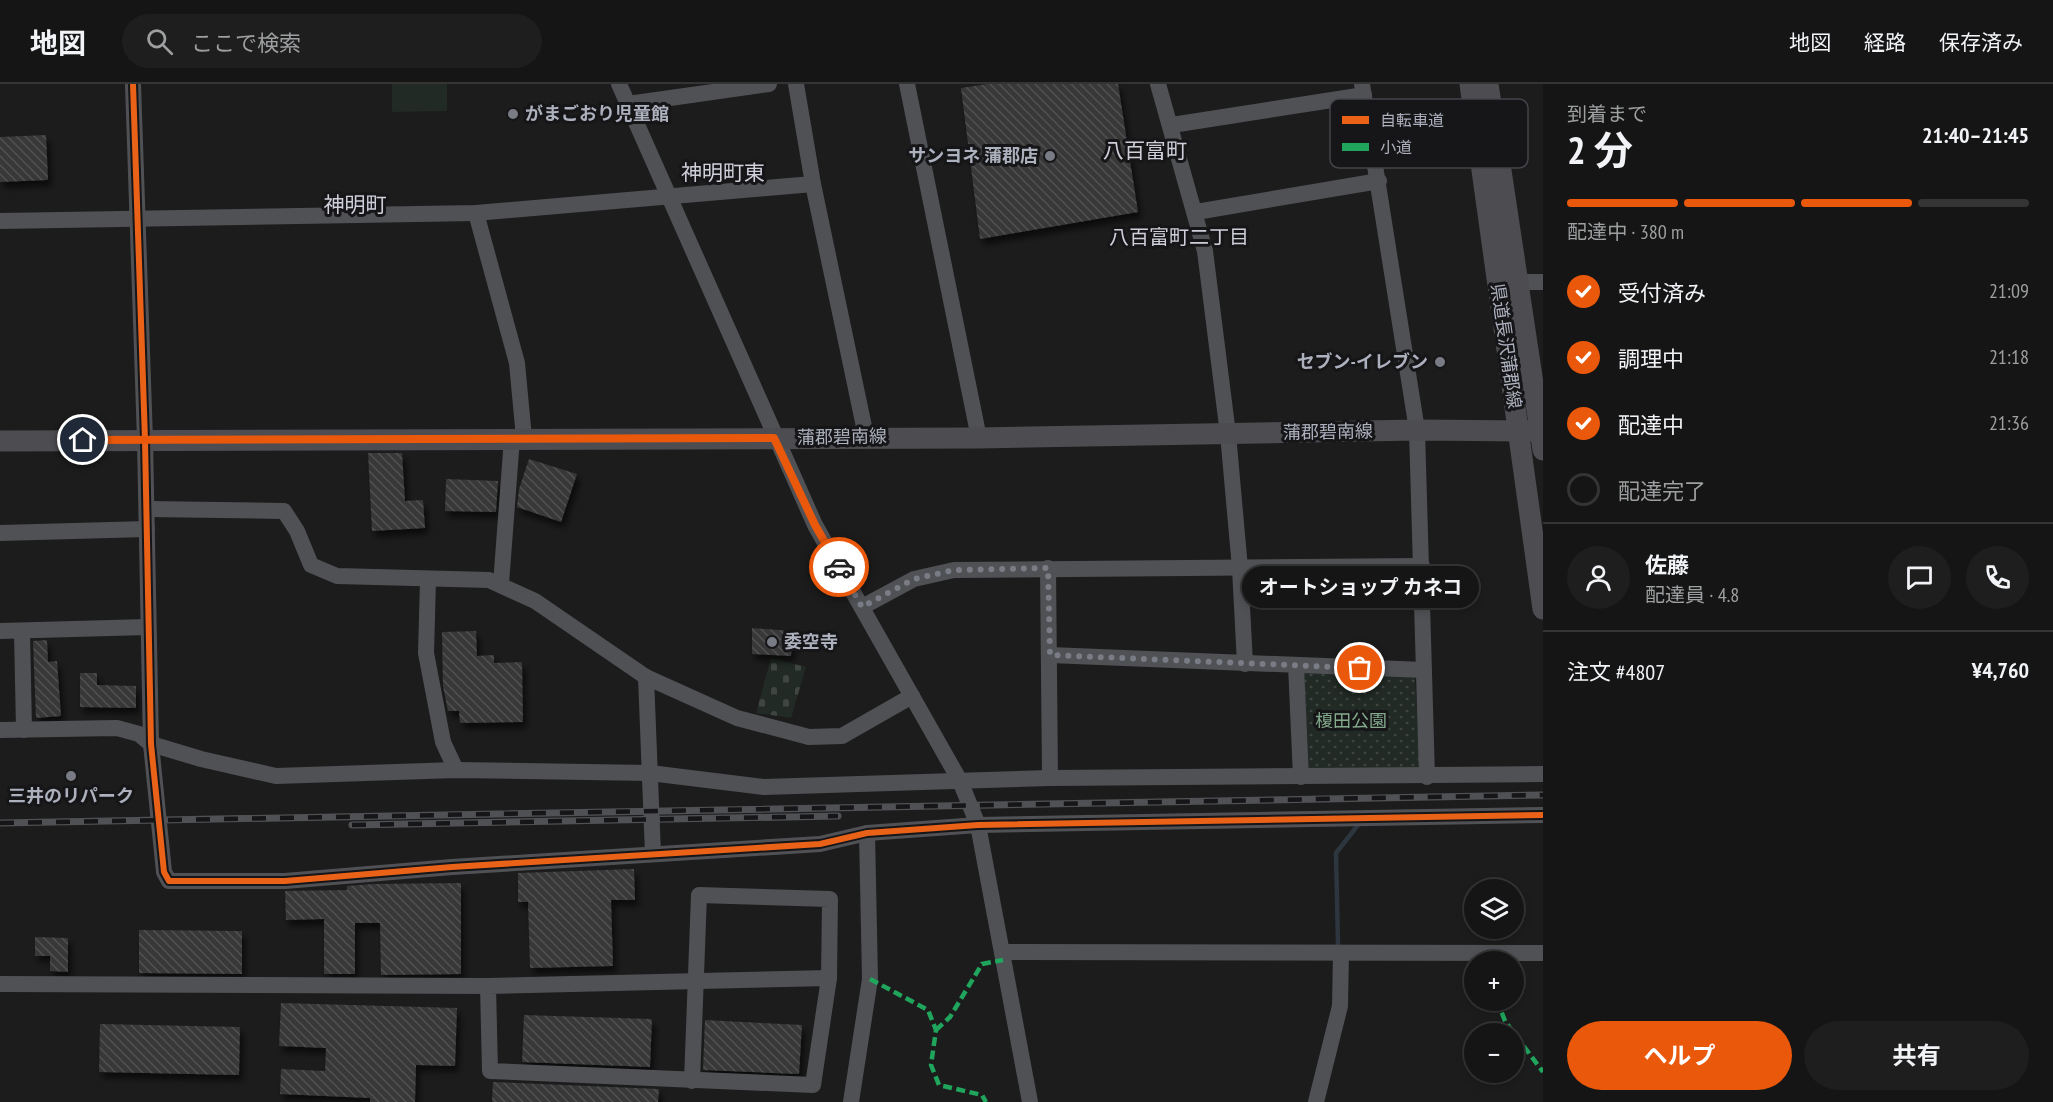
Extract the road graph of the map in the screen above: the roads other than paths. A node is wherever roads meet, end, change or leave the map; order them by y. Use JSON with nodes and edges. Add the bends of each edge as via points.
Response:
{"nodes":[{"id":1,"x":133,"y":84,"type":"edge"},
{"id":2,"x":619,"y":84,"type":"edge"},
{"id":3,"x":769,"y":84,"type":"edge"},
{"id":4,"x":796,"y":84,"type":"edge"},
{"id":5,"x":907,"y":84,"type":"edge"},
{"id":6,"x":1158,"y":84,"type":"edge"},
{"id":7,"x":1470,"y":84,"type":"edge"},
{"id":8,"x":1488,"y":84,"type":"edge"},
{"id":9,"x":1363,"y":90,"type":"edge"},
{"id":10,"x":1472,"y":99,"type":"edge"},
{"id":11,"x":1490,"y":99,"type":"edge"},
{"id":12,"x":627,"y":104,"type":"junction"},
{"id":13,"x":1172,"y":125,"type":"junction"},
{"id":14,"x":1377,"y":168,"type":"edge"},
{"id":15,"x":1482,"y":168,"type":"edge"},
{"id":16,"x":1500,"y":168,"type":"edge"},
{"id":17,"x":1379,"y":181,"type":"junction"},
{"id":18,"x":813,"y":184,"type":"junction"},
{"id":19,"x":672,"y":198,"type":"junction"},
{"id":20,"x":1196,"y":212,"type":"junction"},
{"id":21,"x":476,"y":213,"type":"junction"},
{"id":22,"x":138,"y":219,"type":"junction"},
{"id":23,"x":0,"y":221,"type":"edge"},
{"id":24,"x":1516,"y":282,"type":"junction"},
{"id":25,"x":1543,"y":282,"type":"edge"},
{"id":26,"x":1417,"y":430,"type":"junction"},
{"id":27,"x":1518,"y":432,"type":"junction"},
{"id":28,"x":1228,"y":434,"type":"junction"},
{"id":29,"x":866,"y":436,"type":"junction"},
{"id":30,"x":518,"y":438,"type":"junction"},
{"id":31,"x":774,"y":438,"type":"junction"},
{"id":32,"x":979,"y":438,"type":"junction"},
{"id":33,"x":1542,"y":438,"type":"edge"},
{"id":34,"x":145,"y":440,"type":"junction"},
{"id":35,"x":0,"y":441,"type":"edge"},
{"id":36,"x":147,"y":509,"type":"junction"},
{"id":37,"x":147,"y":529,"type":"junction"},
{"id":38,"x":0,"y":533,"type":"edge"},
{"id":39,"x":1422,"y":566,"type":"junction"},
{"id":40,"x":1048,"y":568,"type":"junction"},
{"id":41,"x":1240,"y":568,"type":"junction"},
{"id":42,"x":429,"y":580,"type":"junction"},
{"id":43,"x":501,"y":584,"type":"junction"},
{"id":44,"x":862,"y":607,"type":"junction"},
{"id":45,"x":1543,"y":609,"type":"edge"},
{"id":46,"x":148,"y":627,"type":"junction"},
{"id":47,"x":0,"y":631,"type":"edge"},
{"id":48,"x":22,"y":631,"type":"junction"},
{"id":49,"x":1050,"y":655,"type":"junction"},
{"id":50,"x":1245,"y":664,"type":"junction"},
{"id":51,"x":1296,"y":665,"type":"junction"},
{"id":52,"x":1424,"y":670,"type":"junction"},
{"id":53,"x":646,"y":677,"type":"junction"},
{"id":54,"x":912,"y":696,"type":"junction"},
{"id":55,"x":0,"y":730,"type":"edge"},
{"id":56,"x":24,"y":730,"type":"junction"},
{"id":57,"x":152,"y":744,"type":"junction"},
{"id":58,"x":456,"y":770,"type":"junction"},
{"id":59,"x":650,"y":772,"type":"junction"},
{"id":60,"x":1543,"y":774,"type":"edge"},
{"id":61,"x":1301,"y":777,"type":"junction"},
{"id":62,"x":1427,"y":777,"type":"junction"},
{"id":63,"x":1050,"y":778,"type":"junction"},
{"id":64,"x":960,"y":781,"type":"junction"},
{"id":65,"x":1543,"y":815,"type":"edge"},
{"id":66,"x":978,"y":825,"type":"junction"},
{"id":67,"x":867,"y":833,"type":"junction"},
{"id":68,"x":653,"y":854,"type":"junction"},
{"id":69,"x":1002,"y":952,"type":"junction"},
{"id":70,"x":1341,"y":953,"type":"junction"},
{"id":71,"x":1543,"y":953,"type":"edge"},
{"id":72,"x":829,"y":978,"type":"junction"},
{"id":73,"x":697,"y":979,"type":"junction"},
{"id":74,"x":0,"y":984,"type":"edge"},
{"id":75,"x":488,"y":986,"type":"junction"},
{"id":76,"x":692,"y":1081,"type":"junction"},
{"id":77,"x":851,"y":1102,"type":"edge"},
{"id":78,"x":1030,"y":1102,"type":"edge"},
{"id":79,"x":1316,"y":1102,"type":"edge"}],
"edges":[{"from":1,"to":22,"type":"street"},
{"from":2,"to":12,"type":"street"},
{"from":3,"to":12,"type":"street"},
{"from":4,"to":18,"type":"street"},
{"from":5,"to":32,"type":"street"},
{"from":6,"to":13,"type":"street"},
{"from":7,"to":10,"type":"main road","name":"県道長沢蒲郡線"},
{"from":8,"to":11,"type":"main road","name":"県道長沢蒲郡線"},
{"from":9,"to":13,"type":"street"},
{"from":12,"to":19,"type":"street"},
{"from":13,"to":20,"type":"street"},
{"from":14,"to":17,"type":"street"},
{"from":15,"to":27,"type":"main road","name":"県道長沢蒲郡線"},
{"from":16,"to":24,"type":"main road","name":"県道長沢蒲郡線"},
{"from":17,"to":20,"type":"street"},
{"from":17,"to":26,"type":"street"},
{"from":18,"to":19,"type":"street"},
{"from":18,"to":29,"type":"street"},
{"from":19,"to":21,"type":"street"},
{"from":19,"to":31,"type":"street"},
{"from":20,"to":28,"type":"street","via":[[1205,251]]},
{"from":21,"to":22,"type":"street"},
{"from":21,"to":30,"type":"street","via":[[517,363]]},
{"from":22,"to":23,"type":"street"},
{"from":22,"to":34,"type":"street"},
{"from":24,"to":25,"type":"street"},
{"from":24,"to":33,"type":"main road","name":"県道長沢蒲郡線"},
{"from":26,"to":27,"type":"main road","name":"蒲郡碧南線"},
{"from":26,"to":28,"type":"main road","name":"蒲郡碧南線"},
{"from":26,"to":39,"type":"street"},
{"from":27,"to":33,"type":"main road","name":"蒲郡碧南線"},
{"from":27,"to":45,"type":"main road","name":"県道長沢蒲郡線"},
{"from":28,"to":32,"type":"main road","name":"蒲郡碧南線"},
{"from":28,"to":41,"type":"street"},
{"from":29,"to":31,"type":"main road","name":"蒲郡碧南線"},
{"from":29,"to":32,"type":"main road","name":"蒲郡碧南線"},
{"from":30,"to":31,"type":"main road","name":"蒲郡碧南線"},
{"from":30,"to":34,"type":"main road","name":"蒲郡碧南線"},
{"from":30,"to":43,"type":"street"},
{"from":31,"to":44,"type":"street","via":[[815,525]]},
{"from":34,"to":35,"type":"main road","name":"蒲郡碧南線"},
{"from":34,"to":36,"type":"street"},
{"from":36,"to":37,"type":"street"},
{"from":36,"to":42,"type":"street","via":[[284,511],[311,565],[337,576]]},
{"from":37,"to":38,"type":"street"},
{"from":37,"to":46,"type":"street"},
{"from":39,"to":41,"type":"street"},
{"from":39,"to":52,"type":"street"},
{"from":40,"to":41,"type":"street"},
{"from":40,"to":44,"type":"street","via":[[954,570],[914,579]]},
{"from":40,"to":49,"type":"street"},
{"from":41,"to":50,"type":"street"},
{"from":42,"to":43,"type":"street","via":[[489,580]]},
{"from":42,"to":58,"type":"street","via":[[426,653],[443,742]]},
{"from":43,"to":53,"type":"street","via":[[535,601]]},
{"from":44,"to":54,"type":"street"},
{"from":46,"to":48,"type":"street"},
{"from":46,"to":57,"type":"street"},
{"from":47,"to":48,"type":"street"},
{"from":48,"to":56,"type":"street"},
{"from":49,"to":50,"type":"street"},
{"from":49,"to":63,"type":"street"},
{"from":50,"to":51,"type":"street"},
{"from":51,"to":52,"type":"street"},
{"from":51,"to":61,"type":"street"},
{"from":52,"to":62,"type":"street"},
{"from":53,"to":54,"type":"street","via":[[737,718],[809,737],[842,736]]},
{"from":53,"to":59,"type":"street"},
{"from":54,"to":64,"type":"street"},
{"from":55,"to":56,"type":"street"},
{"from":56,"to":57,"type":"street","via":[[117,728],[139,734]]},
{"from":57,"to":58,"type":"street","via":[[276,776]]},
{"from":57,"to":68,"type":"street","via":[[164,872],[174,883],[285,881]]},
{"from":58,"to":59,"type":"street"},
{"from":59,"to":64,"type":"street","via":[[764,787]]},
{"from":59,"to":68,"type":"street"},
{"from":60,"to":62,"type":"street"},
{"from":61,"to":62,"type":"street"},
{"from":61,"to":63,"type":"street"},
{"from":63,"to":64,"type":"street"},
{"from":64,"to":66,"type":"street"},
{"from":65,"to":66,"type":"street"},
{"from":66,"to":67,"type":"street"},
{"from":66,"to":69,"type":"street"},
{"from":67,"to":68,"type":"street","via":[[820,844]]},
{"from":67,"to":77,"type":"street","via":[[870,979]]},
{"from":69,"to":70,"type":"street"},
{"from":69,"to":78,"type":"street"},
{"from":70,"to":71,"type":"street"},
{"from":70,"to":79,"type":"street","via":[[1340,1006]]},
{"from":72,"to":73,"type":"street"},
{"from":72,"to":73,"type":"street","via":[[830,899],[699,895]]},
{"from":72,"to":76,"type":"street","via":[[813,1085]]},
{"from":73,"to":75,"type":"street"},
{"from":73,"to":76,"type":"street"},
{"from":74,"to":75,"type":"street"},
{"from":75,"to":76,"type":"street","via":[[490,1071]]}]}
